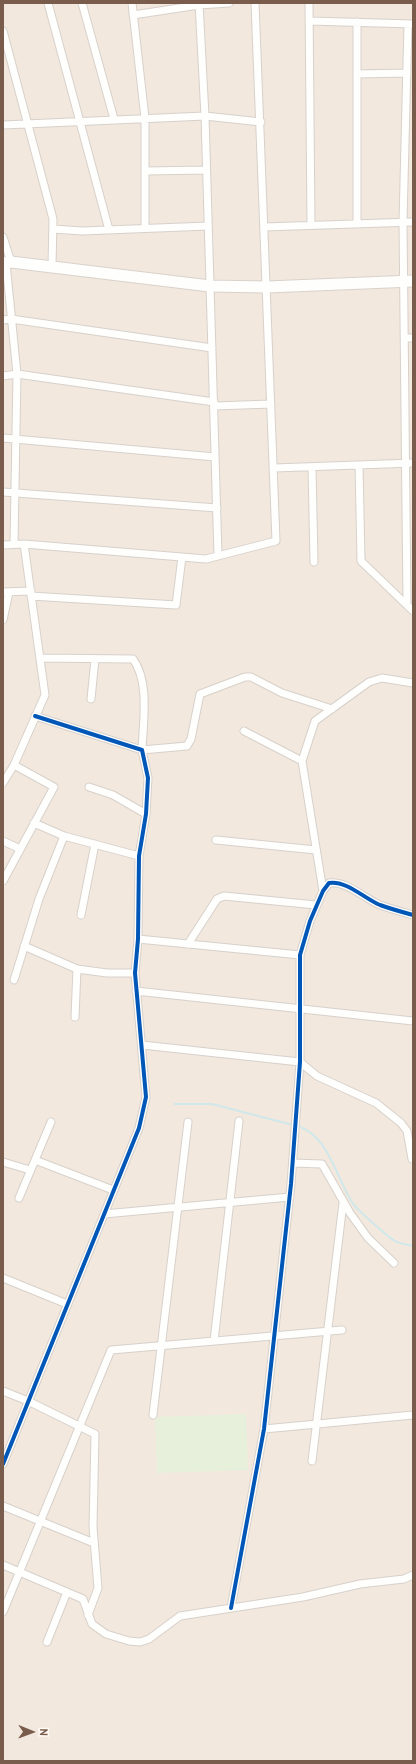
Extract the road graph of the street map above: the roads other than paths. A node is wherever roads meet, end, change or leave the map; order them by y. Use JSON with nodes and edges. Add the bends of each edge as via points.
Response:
{"nodes":[{"id":1,"x":48,"y":3,"type":"edge"},
{"id":2,"x":82,"y":3,"type":"edge"},
{"id":3,"x":132,"y":3,"type":"edge"},
{"id":4,"x":229,"y":3,"type":"edge"},
{"id":5,"x":255,"y":3,"type":"edge"},
{"id":6,"x":309,"y":3,"type":"edge"},
{"id":7,"x":199,"y":4,"type":"edge"},
{"id":8,"x":133,"y":15,"type":"junction"},
{"id":9,"x":309,"y":21,"type":"junction"},
{"id":10,"x":357,"y":22,"type":"junction"},
{"id":11,"x":411,"y":24,"type":"edge"},
{"id":12,"x":3,"y":31,"type":"edge"},
{"id":13,"x":407,"y":73,"type":"junction"},
{"id":14,"x":357,"y":74,"type":"junction"},
{"id":15,"x":205,"y":116,"type":"junction"},
{"id":16,"x":145,"y":118,"type":"junction"},
{"id":17,"x":114,"y":119,"type":"junction"},
{"id":18,"x":81,"y":121,"type":"junction"},
{"id":19,"x":260,"y":122,"type":"junction"},
{"id":20,"x":28,"y":124,"type":"junction"},
{"id":21,"x":3,"y":125,"type":"edge"},
{"id":22,"x":206,"y":170,"type":"junction"},
{"id":23,"x":145,"y":171,"type":"junction"},
{"id":24,"x":403,"y":222,"type":"junction"},
{"id":25,"x":413,"y":222,"type":"edge"},
{"id":26,"x":357,"y":224,"type":"junction"},
{"id":27,"x":208,"y":226,"type":"junction"},
{"id":28,"x":311,"y":226,"type":"junction"},
{"id":29,"x":264,"y":227,"type":"junction"},
{"id":30,"x":146,"y":228,"type":"junction"},
{"id":31,"x":53,"y":229,"type":"junction"},
{"id":32,"x":109,"y":230,"type":"junction"},
{"id":33,"x":3,"y":236,"type":"edge"},
{"id":34,"x":7,"y":263,"type":"edge"},
{"id":35,"x":52,"y":267,"type":"junction"},
{"id":36,"x":408,"y":281,"type":"edge"},
{"id":37,"x":210,"y":286,"type":"junction"},
{"id":38,"x":267,"y":287,"type":"junction"},
{"id":39,"x":11,"y":319,"type":"junction"},
{"id":40,"x":3,"y":320,"type":"edge"},
{"id":41,"x":404,"y":338,"type":"junction"},
{"id":42,"x":413,"y":338,"type":"edge"},
{"id":43,"x":212,"y":348,"type":"junction"},
{"id":44,"x":16,"y":374,"type":"junction"},
{"id":45,"x":3,"y":376,"type":"edge"},
{"id":46,"x":214,"y":404,"type":"junction"},
{"id":47,"x":271,"y":404,"type":"junction"},
{"id":48,"x":16,"y":437,"type":"junction"},
{"id":49,"x":3,"y":438,"type":"edge"},
{"id":50,"x":215,"y":457,"type":"junction"},
{"id":51,"x":409,"y":464,"type":"edge"},
{"id":52,"x":360,"y":465,"type":"junction"},
{"id":53,"x":312,"y":467,"type":"junction"},
{"id":54,"x":274,"y":468,"type":"junction"},
{"id":55,"x":15,"y":491,"type":"junction"},
{"id":56,"x":3,"y":492,"type":"edge"},
{"id":57,"x":217,"y":508,"type":"junction"},
{"id":58,"x":3,"y":544,"type":"edge"},
{"id":59,"x":14,"y":544,"type":"junction"},
{"id":60,"x":24,"y":544,"type":"junction"},
{"id":61,"x":218,"y":556,"type":"junction"},
{"id":62,"x":182,"y":557,"type":"junction"},
{"id":63,"x":314,"y":562,"type":"dead end"},
{"id":64,"x":6,"y":592,"type":"edge"},
{"id":65,"x":31,"y":594,"type":"junction"},
{"id":66,"x":411,"y":608,"type":"edge"},
{"id":67,"x":3,"y":620,"type":"edge"},
{"id":68,"x":40,"y":658,"type":"junction"},
{"id":69,"x":95,"y":659,"type":"junction"},
{"id":70,"x":413,"y":683,"type":"edge"},
{"id":71,"x":91,"y":699,"type":"dead end"},
{"id":72,"x":332,"y":709,"type":"junction"},
{"id":73,"x":35,"y":716,"type":"junction"},
{"id":74,"x":244,"y":731,"type":"dead end"},
{"id":75,"x":142,"y":750,"type":"junction"},
{"id":76,"x":302,"y":761,"type":"junction"},
{"id":77,"x":14,"y":765,"type":"junction"},
{"id":78,"x":3,"y":783,"type":"edge"},
{"id":79,"x":89,"y":787,"type":"dead end"},
{"id":80,"x":146,"y":814,"type":"junction"},
{"id":81,"x":34,"y":823,"type":"junction"},
{"id":82,"x":64,"y":836,"type":"junction"},
{"id":83,"x":216,"y":840,"type":"dead end"},
{"id":84,"x":3,"y":841,"type":"edge"},
{"id":85,"x":95,"y":844,"type":"junction"},
{"id":86,"x":20,"y":849,"type":"junction"},
{"id":87,"x":316,"y":850,"type":"junction"},
{"id":88,"x":139,"y":856,"type":"junction"},
{"id":89,"x":3,"y":881,"type":"edge"},
{"id":90,"x":323,"y":891,"type":"junction"},
{"id":91,"x":316,"y":905,"type":"junction"},
{"id":92,"x":81,"y":915,"type":"dead end"},
{"id":93,"x":413,"y":915,"type":"edge"},
{"id":94,"x":138,"y":939,"type":"junction"},
{"id":95,"x":188,"y":944,"type":"junction"},
{"id":96,"x":24,"y":946,"type":"junction"},
{"id":97,"x":300,"y":955,"type":"junction"},
{"id":98,"x":77,"y":969,"type":"junction"},
{"id":99,"x":135,"y":973,"type":"junction"},
{"id":100,"x":14,"y":980,"type":"dead end"},
{"id":101,"x":136,"y":991,"type":"junction"},
{"id":102,"x":300,"y":1008,"type":"junction"},
{"id":103,"x":75,"y":1018,"type":"dead end"},
{"id":104,"x":413,"y":1021,"type":"edge"},
{"id":105,"x":142,"y":1045,"type":"junction"},
{"id":106,"x":300,"y":1062,"type":"junction"},
{"id":107,"x":239,"y":1121,"type":"dead end"},
{"id":108,"x":51,"y":1122,"type":"dead end"},
{"id":109,"x":188,"y":1122,"type":"dead end"},
{"id":110,"x":404,"y":1158,"type":"dead end"},
{"id":111,"x":412,"y":1159,"type":"edge"},
{"id":112,"x":35,"y":1160,"type":"junction"},
{"id":113,"x":3,"y":1162,"type":"edge"},
{"id":114,"x":293,"y":1163,"type":"junction"},
{"id":115,"x":30,"y":1170,"type":"junction"},
{"id":116,"x":113,"y":1190,"type":"junction"},
{"id":117,"x":290,"y":1197,"type":"junction"},
{"id":118,"x":19,"y":1198,"type":"dead end"},
{"id":119,"x":230,"y":1202,"type":"junction"},
{"id":120,"x":343,"y":1203,"type":"junction"},
{"id":121,"x":178,"y":1207,"type":"junction"},
{"id":122,"x":104,"y":1214,"type":"junction"},
{"id":123,"x":394,"y":1263,"type":"dead end"},
{"id":124,"x":3,"y":1278,"type":"edge"},
{"id":125,"x":68,"y":1304,"type":"junction"},
{"id":126,"x":342,"y":1330,"type":"dead end"},
{"id":127,"x":328,"y":1331,"type":"junction"},
{"id":128,"x":275,"y":1336,"type":"junction"},
{"id":129,"x":214,"y":1341,"type":"junction"},
{"id":130,"x":161,"y":1345,"type":"junction"},
{"id":131,"x":3,"y":1391,"type":"edge"},
{"id":132,"x":28,"y":1401,"type":"junction"},
{"id":133,"x":153,"y":1415,"type":"dead end"},
{"id":134,"x":413,"y":1415,"type":"edge"},
{"id":135,"x":317,"y":1424,"type":"junction"},
{"id":136,"x":79,"y":1426,"type":"junction"},
{"id":137,"x":264,"y":1429,"type":"junction"},
{"id":138,"x":312,"y":1461,"type":"dead end"},
{"id":139,"x":3,"y":1464,"type":"edge"},
{"id":140,"x":3,"y":1506,"type":"edge"},
{"id":141,"x":40,"y":1521,"type":"junction"},
{"id":142,"x":94,"y":1543,"type":"junction"},
{"id":143,"x":3,"y":1565,"type":"edge"},
{"id":144,"x":19,"y":1572,"type":"junction"},
{"id":145,"x":413,"y":1575,"type":"edge"},
{"id":146,"x":67,"y":1592,"type":"junction"},
{"id":147,"x":231,"y":1608,"type":"junction"},
{"id":148,"x":3,"y":1612,"type":"edge"},
{"id":149,"x":88,"y":1614,"type":"junction"},
{"id":150,"x":47,"y":1642,"type":"dead end"}],
"edges":[{"from":1,"to":18,"type":"street"},
{"from":2,"to":17,"type":"street"},
{"from":3,"to":8,"type":"street"},
{"from":4,"to":7,"type":"street"},
{"from":5,"to":19,"type":"street"},
{"from":6,"to":9,"type":"street"},
{"from":7,"to":8,"type":"street"},
{"from":7,"to":15,"type":"street"},
{"from":8,"to":16,"type":"street"},
{"from":9,"to":10,"type":"street"},
{"from":9,"to":28,"type":"street"},
{"from":10,"to":11,"type":"street"},
{"from":10,"to":14,"type":"street"},
{"from":11,"to":13,"type":"street"},
{"from":12,"to":20,"type":"street"},
{"from":13,"to":14,"type":"street"},
{"from":13,"to":24,"type":"street"},
{"from":14,"to":26,"type":"street"},
{"from":15,"to":16,"type":"street"},
{"from":15,"to":19,"type":"street"},
{"from":15,"to":22,"type":"street"},
{"from":16,"to":17,"type":"street"},
{"from":16,"to":23,"type":"street"},
{"from":17,"to":18,"type":"street"},
{"from":18,"to":20,"type":"street"},
{"from":18,"to":32,"type":"street"},
{"from":19,"to":29,"type":"street"},
{"from":20,"to":21,"type":"street"},
{"from":20,"to":31,"type":"street","via":[[53,219]]},
{"from":22,"to":23,"type":"street"},
{"from":22,"to":27,"type":"street"},
{"from":23,"to":30,"type":"street"},
{"from":24,"to":25,"type":"street"},
{"from":24,"to":26,"type":"street"},
{"from":24,"to":36,"type":"street"},
{"from":26,"to":28,"type":"street"},
{"from":27,"to":30,"type":"street"},
{"from":27,"to":37,"type":"street"},
{"from":28,"to":29,"type":"street"},
{"from":29,"to":38,"type":"street"},
{"from":30,"to":32,"type":"street"},
{"from":31,"to":32,"type":"street"},
{"from":31,"to":35,"type":"street"},
{"from":33,"to":34,"type":"street"},
{"from":34,"to":35,"type":"street"},
{"from":34,"to":39,"type":"street"},
{"from":35,"to":37,"type":"street"},
{"from":36,"to":38,"type":"street"},
{"from":36,"to":41,"type":"street"},
{"from":37,"to":38,"type":"street"},
{"from":37,"to":43,"type":"street"},
{"from":38,"to":47,"type":"street"},
{"from":39,"to":40,"type":"street"},
{"from":39,"to":43,"type":"street"},
{"from":39,"to":44,"type":"street"},
{"from":41,"to":42,"type":"street"},
{"from":41,"to":51,"type":"street"},
{"from":43,"to":46,"type":"street"},
{"from":44,"to":45,"type":"street"},
{"from":44,"to":46,"type":"street"},
{"from":44,"to":48,"type":"street"},
{"from":46,"to":47,"type":"street"},
{"from":46,"to":50,"type":"street"},
{"from":47,"to":54,"type":"street"},
{"from":48,"to":49,"type":"street"},
{"from":48,"to":50,"type":"street"},
{"from":48,"to":55,"type":"street"},
{"from":50,"to":57,"type":"street"},
{"from":51,"to":52,"type":"street"},
{"from":51,"to":66,"type":"street"},
{"from":52,"to":53,"type":"street"},
{"from":52,"to":66,"type":"street","via":[[361,561]]},
{"from":53,"to":54,"type":"street"},
{"from":53,"to":63,"type":"street"},
{"from":54,"to":61,"type":"street","via":[[276,541]]},
{"from":55,"to":56,"type":"street"},
{"from":55,"to":57,"type":"street"},
{"from":55,"to":59,"type":"street"},
{"from":57,"to":61,"type":"street"},
{"from":58,"to":59,"type":"street"},
{"from":59,"to":60,"type":"street"},
{"from":60,"to":62,"type":"street"},
{"from":60,"to":65,"type":"street"},
{"from":61,"to":62,"type":"street","via":[[206,559]]},
{"from":62,"to":65,"type":"street","via":[[176,605]]},
{"from":64,"to":65,"type":"street"},
{"from":64,"to":67,"type":"street"},
{"from":65,"to":68,"type":"street"},
{"from":68,"to":69,"type":"street"},
{"from":68,"to":73,"type":"street","via":[[45,695]]},
{"from":69,"to":71,"type":"street"},
{"from":69,"to":75,"type":"street","via":[[133,659],[139,667],[143,682]]},
{"from":70,"to":72,"type":"street","via":[[382,678],[369,682]]},
{"from":72,"to":75,"type":"street","via":[[282,693],[251,677],[245,677],[200,694],[191,739],[186,746]]},
{"from":72,"to":76,"type":"street","via":[[315,721]]},
{"from":73,"to":75,"type":"street"},
{"from":73,"to":77,"type":"street"},
{"from":74,"to":76,"type":"street"},
{"from":75,"to":80,"type":"street","via":[[148,778]]},
{"from":76,"to":87,"type":"street"},
{"from":77,"to":78,"type":"street"},
{"from":77,"to":81,"type":"street","via":[[54,787]]},
{"from":79,"to":80,"type":"street","via":[[113,795]]},
{"from":80,"to":88,"type":"street"},
{"from":81,"to":82,"type":"street"},
{"from":81,"to":86,"type":"street"},
{"from":82,"to":85,"type":"street"},
{"from":82,"to":96,"type":"street"},
{"from":83,"to":87,"type":"street"},
{"from":84,"to":86,"type":"street"},
{"from":85,"to":88,"type":"street"},
{"from":85,"to":92,"type":"street"},
{"from":86,"to":89,"type":"street"},
{"from":87,"to":90,"type":"street"},
{"from":88,"to":94,"type":"street"},
{"from":90,"to":91,"type":"street"},
{"from":90,"to":93,"type":"street","via":[[329,883],[334,882],[379,905]]},
{"from":91,"to":95,"type":"street","via":[[224,896],[217,898]]},
{"from":91,"to":97,"type":"street"},
{"from":94,"to":95,"type":"street"},
{"from":94,"to":99,"type":"street"},
{"from":95,"to":97,"type":"street"},
{"from":96,"to":98,"type":"street"},
{"from":96,"to":100,"type":"street"},
{"from":97,"to":102,"type":"street"},
{"from":98,"to":99,"type":"street"},
{"from":98,"to":103,"type":"street"},
{"from":99,"to":101,"type":"street"},
{"from":101,"to":102,"type":"street"},
{"from":101,"to":105,"type":"street"},
{"from":102,"to":104,"type":"street"},
{"from":102,"to":106,"type":"street"},
{"from":105,"to":106,"type":"street"},
{"from":105,"to":116,"type":"street","via":[[146,1097],[139,1128]]},
{"from":106,"to":111,"type":"street","via":[[317,1076],[376,1103],[401,1123],[407,1131]]},
{"from":106,"to":114,"type":"street"},
{"from":107,"to":119,"type":"street"},
{"from":108,"to":112,"type":"street"},
{"from":109,"to":121,"type":"street"},
{"from":110,"to":111,"type":"street"},
{"from":112,"to":115,"type":"street"},
{"from":112,"to":116,"type":"street"},
{"from":113,"to":115,"type":"street"},
{"from":114,"to":117,"type":"street"},
{"from":114,"to":120,"type":"street","via":[[322,1164]]},
{"from":115,"to":118,"type":"street"},
{"from":116,"to":122,"type":"street"},
{"from":117,"to":119,"type":"street"},
{"from":117,"to":128,"type":"street"},
{"from":119,"to":121,"type":"street"},
{"from":119,"to":129,"type":"street"},
{"from":120,"to":123,"type":"street","via":[[368,1238]]},
{"from":120,"to":127,"type":"street"},
{"from":121,"to":122,"type":"street"},
{"from":121,"to":130,"type":"street"},
{"from":122,"to":125,"type":"street"},
{"from":124,"to":125,"type":"street"},
{"from":125,"to":132,"type":"street"},
{"from":126,"to":127,"type":"street"},
{"from":127,"to":128,"type":"street"},
{"from":127,"to":135,"type":"street"},
{"from":128,"to":129,"type":"street"},
{"from":128,"to":137,"type":"street"},
{"from":129,"to":130,"type":"street"},
{"from":130,"to":133,"type":"street"},
{"from":130,"to":136,"type":"street","via":[[110,1350]]},
{"from":131,"to":132,"type":"street"},
{"from":132,"to":136,"type":"street"},
{"from":132,"to":139,"type":"street"},
{"from":134,"to":135,"type":"street"},
{"from":135,"to":137,"type":"street"},
{"from":135,"to":138,"type":"street"},
{"from":136,"to":141,"type":"street"},
{"from":136,"to":142,"type":"street","via":[[95,1434]]},
{"from":137,"to":147,"type":"street"},
{"from":140,"to":141,"type":"street"},
{"from":141,"to":142,"type":"street"},
{"from":141,"to":144,"type":"street"},
{"from":142,"to":149,"type":"street","via":[[98,1588]]},
{"from":143,"to":144,"type":"street"},
{"from":144,"to":146,"type":"street"},
{"from":144,"to":148,"type":"street"},
{"from":145,"to":147,"type":"street","via":[[404,1579],[360,1584],[303,1597]]},
{"from":146,"to":149,"type":"street","via":[[83,1599]]},
{"from":146,"to":150,"type":"street"},
{"from":147,"to":149,"type":"street","via":[[180,1616],[149,1639],[140,1642],[106,1634],[92,1624]]}]}
